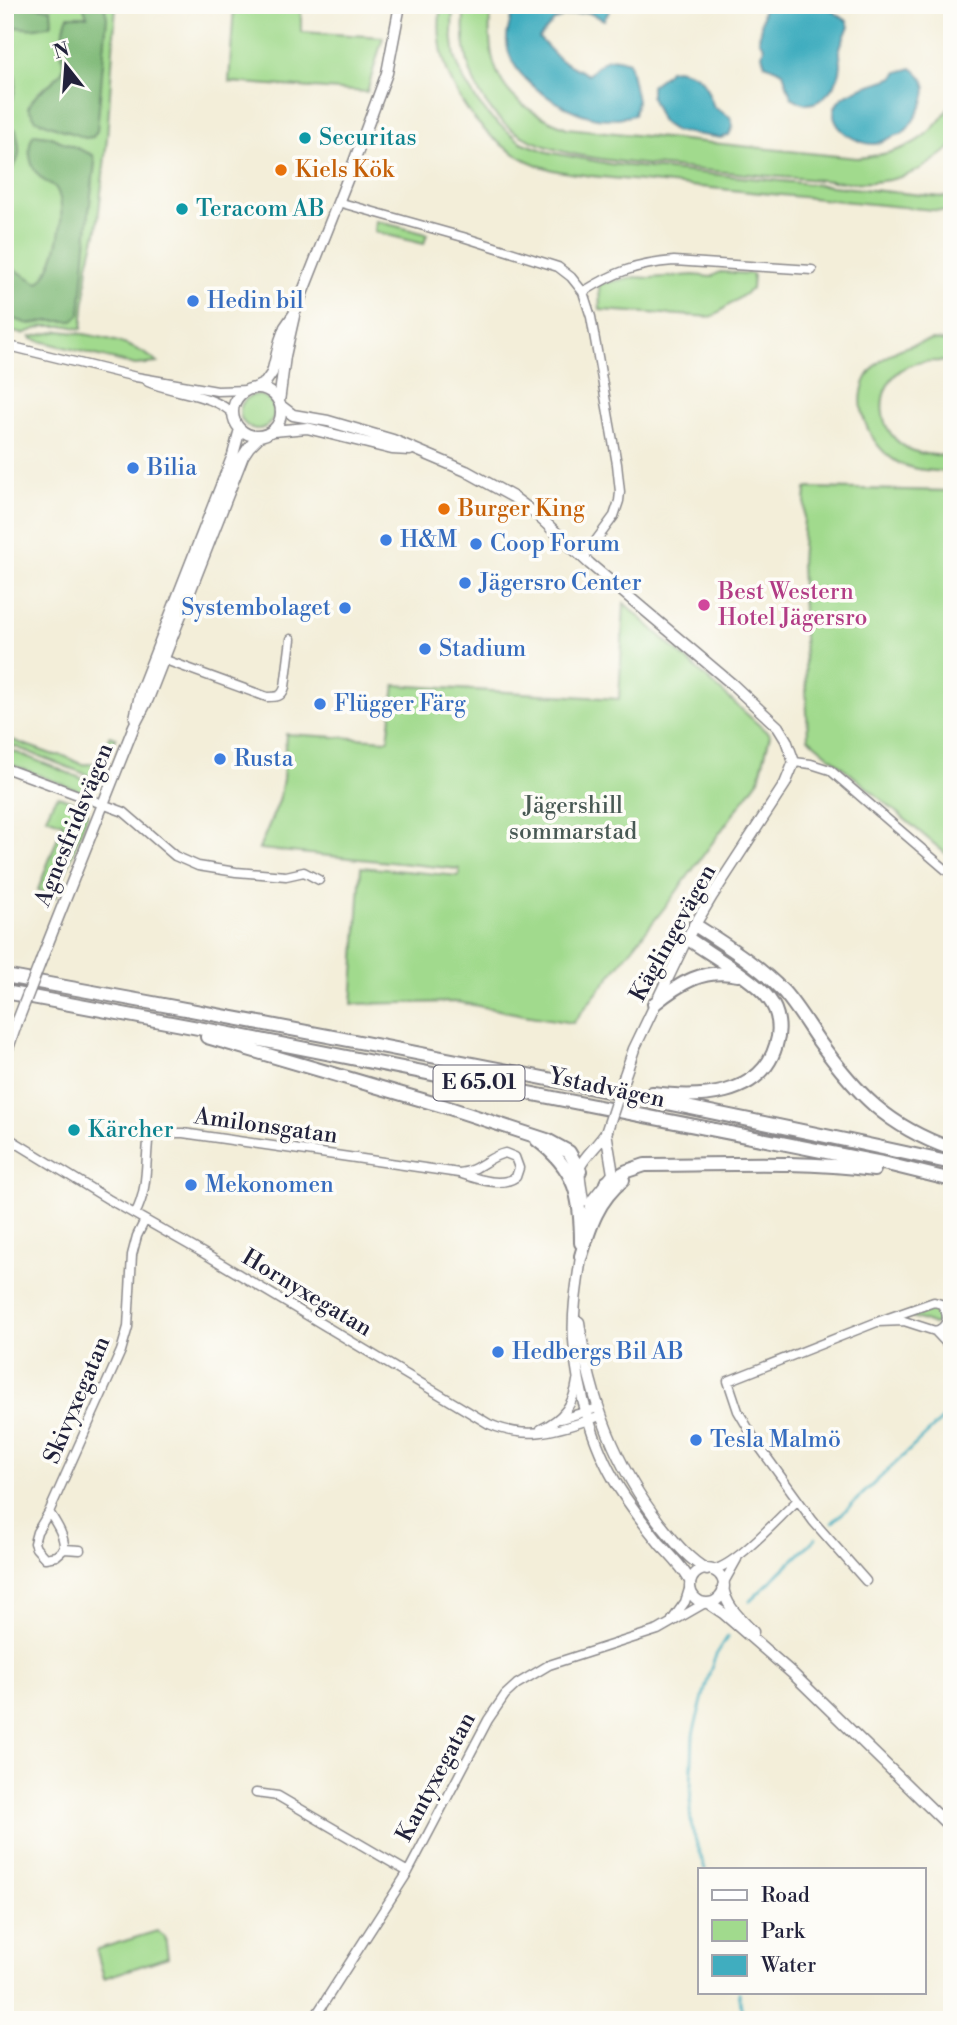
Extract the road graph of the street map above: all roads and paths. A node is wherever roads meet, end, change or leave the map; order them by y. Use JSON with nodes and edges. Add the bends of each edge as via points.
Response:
{"nodes":[{"id":1,"x":400,"y":5,"type":"edge"},
{"id":2,"x":338,"y":202,"type":"junction"},
{"id":3,"x":813,"y":270,"type":"dead end"},
{"id":4,"x":583,"y":292,"type":"junction"},
{"id":5,"x":294,"y":314,"type":"junction"},
{"id":6,"x":5,"y":345,"type":"edge"},
{"id":7,"x":135,"y":377,"type":"junction"},
{"id":8,"x":251,"y":389,"type":"junction"},
{"id":9,"x":280,"y":404,"type":"junction"},
{"id":10,"x":233,"y":414,"type":"junction"},
{"id":11,"x":240,"y":429,"type":"junction"},
{"id":12,"x":273,"y":431,"type":"junction"},
{"id":13,"x":260,"y":436,"type":"junction"},
{"id":14,"x":417,"y":451,"type":"junction"},
{"id":15,"x":583,"y":558,"type":"junction"},
{"id":16,"x":291,"y":639,"type":"dead end"},
{"id":17,"x":159,"y":658,"type":"junction"},
{"id":18,"x":794,"y":762,"type":"junction"},
{"id":19,"x":5,"y":768,"type":"edge"},
{"id":20,"x":102,"y":805,"type":"junction"},
{"id":21,"x":952,"y":875,"type":"edge"},
{"id":22,"x":319,"y":880,"type":"dead end"},
{"id":23,"x":695,"y":925,"type":"junction"},
{"id":24,"x":687,"y":938,"type":"junction"},
{"id":25,"x":5,"y":976,"type":"edge"},
{"id":26,"x":742,"y":976,"type":"junction"},
{"id":27,"x":5,"y":992,"type":"edge"},
{"id":28,"x":654,"y":1004,"type":"junction"},
{"id":29,"x":133,"y":1016,"type":"junction"},
{"id":30,"x":5,"y":1057,"type":"edge"},
{"id":31,"x":554,"y":1081,"type":"junction"},
{"id":32,"x":607,"y":1131,"type":"junction"},
{"id":33,"x":528,"y":1134,"type":"junction"},
{"id":34,"x":5,"y":1136,"type":"edge"},
{"id":35,"x":952,"y":1149,"type":"edge"},
{"id":36,"x":952,"y":1163,"type":"edge"},
{"id":37,"x":677,"y":1165,"type":"junction"},
{"id":38,"x":580,"y":1172,"type":"junction"},
{"id":39,"x":459,"y":1173,"type":"junction"},
{"id":40,"x":952,"y":1182,"type":"edge"},
{"id":41,"x":606,"y":1184,"type":"junction"},
{"id":42,"x":135,"y":1214,"type":"junction"},
{"id":43,"x":145,"y":1220,"type":"junction"},
{"id":44,"x":585,"y":1227,"type":"junction"},
{"id":45,"x":581,"y":1256,"type":"junction"},
{"id":46,"x":576,"y":1297,"type":"junction"},
{"id":47,"x":877,"y":1322,"type":"junction"},
{"id":48,"x":935,"y":1331,"type":"junction"},
{"id":49,"x":952,"y":1349,"type":"edge"},
{"id":50,"x":577,"y":1364,"type":"junction"},
{"id":51,"x":594,"y":1414,"type":"junction"},
{"id":52,"x":556,"y":1420,"type":"junction"},
{"id":53,"x":529,"y":1434,"type":"junction"},
{"id":54,"x":797,"y":1501,"type":"junction"},
{"id":55,"x":49,"y":1511,"type":"junction"},
{"id":56,"x":64,"y":1549,"type":"junction"},
{"id":57,"x":80,"y":1550,"type":"dead end"},
{"id":58,"x":739,"y":1555,"type":"junction"},
{"id":59,"x":709,"y":1570,"type":"junction"},
{"id":60,"x":866,"y":1581,"type":"dead end"},
{"id":61,"x":690,"y":1584,"type":"junction"},
{"id":62,"x":723,"y":1586,"type":"junction"},
{"id":63,"x":707,"y":1603,"type":"junction"},
{"id":64,"x":658,"y":1630,"type":"junction"},
{"id":65,"x":792,"y":1673,"type":"junction"},
{"id":66,"x":256,"y":1793,"type":"dead end"},
{"id":67,"x":952,"y":1829,"type":"edge"},
{"id":68,"x":408,"y":1872,"type":"junction"},
{"id":69,"x":313,"y":2020,"type":"edge"}],
"edges":[{"from":1,"to":2,"type":"main road","via":[[387,72]]},
{"from":2,"to":4,"type":"street","via":[[558,267]]},
{"from":2,"to":5,"type":"main road"},
{"from":3,"to":4,"type":"street","via":[[656,262],[612,274]]},
{"from":4,"to":15,"type":"street","via":[[620,492],[614,516]]},
{"from":5,"to":8,"type":"main road","via":[[285,327],[272,373],[265,383]]},
{"from":5,"to":9,"type":"main road"},
{"from":6,"to":7,"type":"street"},
{"from":7,"to":8,"type":"street","via":[[217,391]]},
{"from":7,"to":10,"type":"street","via":[[218,402]]},
{"from":8,"to":9,"type":"main road","via":[[271,393]]},
{"from":8,"to":10,"type":"main road","via":[[236,400]]},
{"from":9,"to":12,"type":"main road","via":[[280,420]]},
{"from":9,"to":14,"type":"main road","via":[[293,415],[363,430]]},
{"from":10,"to":11,"type":"main road"},
{"from":11,"to":13,"type":"main road"},
{"from":11,"to":17,"type":"main road","name":"Agnesfridsvägen"},
{"from":12,"to":13,"type":"main road"},
{"from":12,"to":14,"type":"main road","via":[[307,428]]},
{"from":13,"to":17,"type":"main road","name":"Agnesfridsvägen","via":[[243,456]]},
{"from":14,"to":15,"type":"main road","via":[[513,497]]},
{"from":15,"to":18,"type":"main road","via":[[778,727]]},
{"from":16,"to":17,"type":"street","via":[[285,687],[277,697]]},
{"from":17,"to":20,"type":"main road","name":"Agnesfridsvägen","via":[[141,690],[134,726]]},
{"from":18,"to":21,"type":"street","via":[[830,770]]},
{"from":18,"to":23,"type":"main road","name":"Käglingevägen","via":[[785,785]]},
{"from":19,"to":20,"type":"street"},
{"from":20,"to":22,"type":"street","via":[[124,812],[175,856],[198,866],[286,876],[304,872]]},
{"from":20,"to":30,"type":"main road","name":"Agnesfridsvägen","bridge":true},
{"from":23,"to":24,"type":"main road","name":"Käglingevägen"},
{"from":23,"to":35,"type":"highway","via":[[754,965],[785,994],[845,1076],[879,1111],[911,1132]]},
{"from":24,"to":26,"type":"highway"},
{"from":24,"to":28,"type":"main road","name":"Käglingevägen"},
{"from":25,"to":31,"type":"highway","name":"Ystadvägen","number":"E 65.01"},
{"from":26,"to":28,"type":"highway","via":[[694,977]]},
{"from":26,"to":31,"type":"highway","via":[[768,996],[779,1024],[778,1042],[765,1069],[742,1086],[692,1096]]},
{"from":27,"to":29,"type":"highway","name":"Ystadvägen","number":"E 65.01"},
{"from":28,"to":32,"type":"main road","name":"Käglingevägen","bridge":true},
{"from":29,"to":33,"type":"highway"},
{"from":29,"to":40,"type":"highway","name":"Ystadvägen","number":"E 65.01","via":[[887,1164]]},
{"from":31,"to":36,"type":"highway","name":"Ystadvägen","number":"E 65.01"},
{"from":32,"to":38,"type":"main road","name":"Käglingevägen","via":[[582,1162]]},
{"from":32,"to":41,"type":"main road","name":"Käglingevägen","via":[[613,1170]]},
{"from":33,"to":38,"type":"highway","via":[[563,1147]]},
{"from":33,"to":45,"type":"highway","via":[[555,1154],[573,1181],[580,1211]]},
{"from":34,"to":42,"type":"street","name":"Hornyxegatan"},
{"from":37,"to":40,"type":"highway","via":[[834,1165]]},
{"from":37,"to":41,"type":"highway","via":[[645,1165]]},
{"from":37,"to":45,"type":"highway","via":[[642,1171],[613,1189],[598,1208]]},
{"from":38,"to":41,"type":"main road","via":[[591,1185]]},
{"from":38,"to":44,"type":"main road","name":"Käglingevägen"},
{"from":39,"to":39,"type":"street","name":"Amilonsgatan","via":[[503,1182],[516,1177],[519,1168],[515,1157],[505,1153]]},
{"from":39,"to":42,"type":"street","name":"Amilonsgatan","via":[[183,1133],[149,1133],[142,1202]]},
{"from":41,"to":44,"type":"main road","name":"Käglingevägen","via":[[593,1199]]},
{"from":42,"to":43,"type":"street","name":"Hornyxegatan"},
{"from":43,"to":53,"type":"street","name":"Hornyxegatan","via":[[489,1424]]},
{"from":43,"to":55,"type":"street","name":"Skivyxegatan","via":[[132,1255],[128,1327],[121,1351]]},
{"from":44,"to":45,"type":"main road","name":"Käglingevägen"},
{"from":45,"to":46,"type":"main road","name":"Käglingevägen"},
{"from":46,"to":50,"type":"main road","name":"Käglingevägen"},
{"from":46,"to":51,"type":"main road","name":"Käglingevägen"},
{"from":47,"to":48,"type":"street","via":[[904,1321]]},
{"from":47,"to":48,"type":"street","via":[[938,1302],[947,1320]]},
{"from":47,"to":54,"type":"street","via":[[727,1381],[746,1427]]},
{"from":48,"to":49,"type":"street"},
{"from":50,"to":51,"type":"main road","name":"Käglingevägen"},
{"from":50,"to":52,"type":"street","via":[[573,1399]]},
{"from":51,"to":52,"type":"street"},
{"from":51,"to":53,"type":"street","name":"Hornyxegatan","via":[[552,1431]]},
{"from":51,"to":59,"type":"main road","name":"Käglingevägen","via":[[647,1507],[685,1554]]},
{"from":51,"to":61,"type":"main road","name":"Käglingevägen","via":[[603,1455],[623,1494],[685,1571]]},
{"from":52,"to":53,"type":"street"},
{"from":54,"to":58,"type":"street"},
{"from":54,"to":60,"type":"street"},
{"from":55,"to":56,"type":"street","via":[[63,1536]]},
{"from":55,"to":56,"type":"street","name":"Skivyxegatan","via":[[35,1538],[36,1548],[46,1558]]},
{"from":56,"to":57,"type":"street","name":"Skivyxegatan"},
{"from":58,"to":59,"type":"street"},
{"from":58,"to":62,"type":"street"},
{"from":59,"to":61,"type":"main road","via":[[698,1572]]},
{"from":59,"to":62,"type":"main road","via":[[720,1576]]},
{"from":61,"to":63,"type":"main road","via":[[696,1599]]},
{"from":61,"to":64,"type":"street","name":"Kantyxegatan","via":[[680,1611]]},
{"from":62,"to":63,"type":"main road","via":[[720,1597]]},
{"from":62,"to":65,"type":"main road","via":[[730,1607]]},
{"from":63,"to":64,"type":"street","name":"Kantyxegatan"},
{"from":63,"to":65,"type":"main road"},
{"from":64,"to":68,"type":"street","name":"Kantyxegatan","via":[[549,1665],[505,1695]]},
{"from":65,"to":67,"type":"main road"},
{"from":66,"to":68,"type":"street","via":[[278,1796]]},
{"from":68,"to":69,"type":"street","name":"Kantyxegatan"}]}
